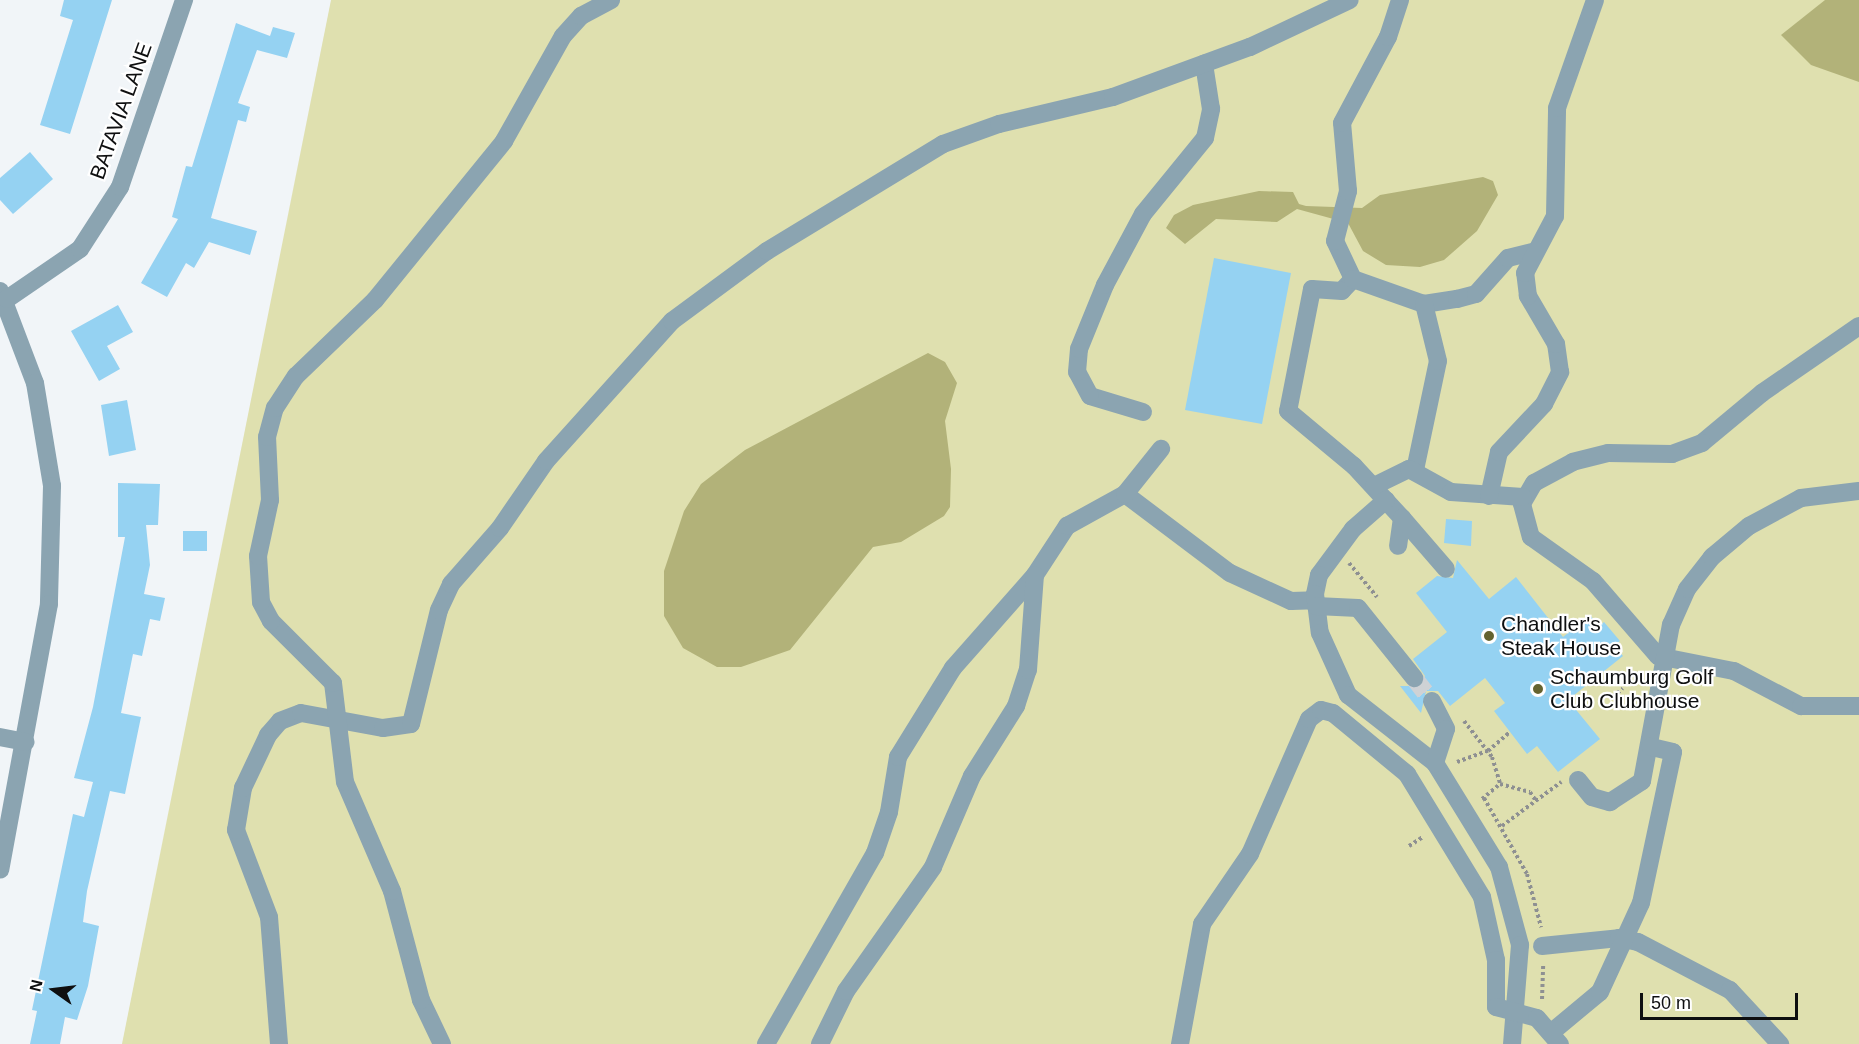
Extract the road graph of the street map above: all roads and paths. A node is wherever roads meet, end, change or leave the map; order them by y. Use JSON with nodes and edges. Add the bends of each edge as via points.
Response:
{"nodes":[{"id":1,"x":184,"y":0,"type":"edge"},
{"id":2,"x":611,"y":0,"type":"edge"},
{"id":3,"x":1350,"y":0,"type":"edge"},
{"id":4,"x":1400,"y":0,"type":"edge"},
{"id":5,"x":1595,"y":0,"type":"edge"},
{"id":6,"x":1204,"y":64,"type":"junction"},
{"id":7,"x":1532,"y":252,"type":"junction"},
{"id":8,"x":1353,"y":279,"type":"junction"},
{"id":9,"x":3,"y":295,"type":"edge"},
{"id":10,"x":1424,"y":304,"type":"junction"},
{"id":11,"x":1859,"y":326,"type":"edge"},
{"id":12,"x":1143,"y":412,"type":"dead end"},
{"id":13,"x":1161,"y":449,"type":"dead end"},
{"id":14,"x":1415,"y":470,"type":"junction"},
{"id":15,"x":1374,"y":486,"type":"junction"},
{"id":16,"x":1859,"y":491,"type":"edge"},
{"id":17,"x":1125,"y":494,"type":"junction"},
{"id":18,"x":1489,"y":496,"type":"junction"},
{"id":19,"x":1523,"y":497,"type":"junction"},
{"id":20,"x":1386,"y":500,"type":"junction"},
{"id":21,"x":1402,"y":518,"type":"junction"},
{"id":22,"x":1398,"y":546,"type":"dead end"},
{"id":23,"x":1446,"y":569,"type":"dead end"},
{"id":24,"x":1035,"y":575,"type":"junction"},
{"id":25,"x":1315,"y":603,"type":"junction"},
{"id":26,"x":1666,"y":660,"type":"junction"},
{"id":27,"x":1414,"y":678,"type":"tunnel mouth"},
{"id":28,"x":1623,"y":688,"type":"dead end"},
{"id":29,"x":1612,"y":697,"type":"dead end"},
{"id":30,"x":1432,"y":701,"type":"tunnel mouth"},
{"id":31,"x":1859,"y":706,"type":"edge"},
{"id":32,"x":1457,"y":712,"type":"dead end"},
{"id":33,"x":338,"y":720,"type":"junction"},
{"id":34,"x":1510,"y":732,"type":"dead end"},
{"id":35,"x":0,"y":737,"type":"edge"},
{"id":36,"x":26,"y":742,"type":"junction"},
{"id":37,"x":1651,"y":747,"type":"junction"},
{"id":38,"x":1488,"y":751,"type":"junction"},
{"id":39,"x":1435,"y":763,"type":"junction"},
{"id":40,"x":1571,"y":780,"type":"joint"},
{"id":41,"x":1500,"y":784,"type":"junction"},
{"id":42,"x":1484,"y":798,"type":"dead end"},
{"id":43,"x":1536,"y":801,"type":"junction"},
{"id":44,"x":1502,"y":826,"type":"dead end"},
{"id":45,"x":0,"y":870,"type":"edge"},
{"id":46,"x":1625,"y":939,"type":"junction"},
{"id":47,"x":1542,"y":946,"type":"dead end"},
{"id":48,"x":1518,"y":1013,"type":"junction"},
{"id":49,"x":1557,"y":1038,"type":"edge"},
{"id":50,"x":279,"y":1044,"type":"edge"},
{"id":51,"x":442,"y":1044,"type":"edge"},
{"id":52,"x":766,"y":1044,"type":"edge"},
{"id":53,"x":820,"y":1044,"type":"edge"},
{"id":54,"x":1180,"y":1044,"type":"edge"},
{"id":55,"x":1512,"y":1044,"type":"edge"},
{"id":56,"x":1780,"y":1044,"type":"edge"}],
"edges":[{"from":1,"to":9,"type":"street","name":"BATAVIA LANE","via":[[120,187],[80,249]]},
{"from":2,"to":33,"type":"street","via":[[569,28],[504,141],[375,300],[296,376],[272,417],[270,500],[258,556],[261,603],[271,621],[329,677]]},
{"from":3,"to":6,"type":"street"},
{"from":4,"to":8,"type":"street","via":[[1388,37],[1344,116],[1348,191],[1335,241]]},
{"from":5,"to":7,"type":"street","via":[[1557,108],[1556,216]]},
{"from":6,"to":12,"type":"street","via":[[1210,109],[1205,138],[1143,214],[1105,285],[1079,349],[1077,372],[1090,396]]},
{"from":6,"to":33,"type":"street","via":[[1094,104],[999,124],[943,144],[767,250],[678,315],[546,461],[504,523],[451,584],[439,609],[411,724],[393,729]]},
{"from":7,"to":10,"type":"street","via":[[1519,252],[1501,263],[1476,294]]},
{"from":7,"to":18,"type":"street","via":[[1526,289],[1557,344],[1560,372],[1544,404],[1499,452]]},
{"from":8,"to":10,"type":"street"},
{"from":8,"to":15,"type":"street","via":[[1342,291],[1312,289],[1288,411]]},
{"from":9,"to":36,"type":"street","via":[[35,383],[52,486],[49,604]]},
{"from":10,"to":14,"type":"street","via":[[1438,361]]},
{"from":11,"to":19,"type":"street","via":[[1762,393],[1702,443],[1672,453],[1586,458],[1550,472]]},
{"from":13,"to":17,"type":"street"},
{"from":14,"to":15,"type":"street","via":[[1395,472]]},
{"from":14,"to":18,"type":"street","via":[[1451,492]]},
{"from":15,"to":20,"type":"street"},
{"from":16,"to":26,"type":"street","via":[[1801,498],[1723,546],[1682,601]]},
{"from":17,"to":24,"type":"street","via":[[1067,526]]},
{"from":17,"to":25,"type":"street","via":[[1230,573],[1291,601]]},
{"from":18,"to":19,"type":"street"},
{"from":19,"to":26,"type":"street","via":[[1522,512],[1531,537],[1593,580],[1650,649]]},
{"from":20,"to":21,"type":"street"},
{"from":20,"to":25,"type":"street","via":[[1325,565]]},
{"from":21,"to":22,"type":"street"},
{"from":21,"to":23,"type":"street"},
{"from":24,"to":52,"type":"street","via":[[964,652],[904,743],[880,843]]},
{"from":24,"to":53,"type":"street","via":[[1020,698],[972,776],[933,867],[846,991]]},
{"from":25,"to":27,"type":"street","via":[[1358,608]]},
{"from":25,"to":39,"type":"street","via":[[1328,660],[1348,695]]},
{"from":26,"to":31,"type":"street","via":[[1734,671],[1801,706]]},
{"from":26,"to":37,"type":"street"},
{"from":28,"to":29,"type":"path"},
{"from":30,"to":39,"type":"street","via":[[1446,729]]},
{"from":32,"to":38,"type":"path"},
{"from":33,"to":50,"type":"street","via":[[300,713],[280,721],[248,776],[237,812],[239,846],[270,917]]},
{"from":33,"to":51,"type":"street","via":[[345,782],[395,901],[421,1000]]},
{"from":34,"to":38,"type":"path"},
{"from":35,"to":36,"type":"street"},
{"from":36,"to":45,"type":"street"},
{"from":37,"to":40,"type":"street","via":[[1642,781],[1617,801],[1597,799]]},
{"from":37,"to":46,"type":"street","via":[[1673,752],[1641,903]]},
{"from":38,"to":39,"type":"path"},
{"from":38,"to":41,"type":"path"},
{"from":39,"to":48,"type":"street","via":[[1489,848],[1511,895],[1520,945]]},
{"from":40,"to":43,"type":"path"},
{"from":41,"to":42,"type":"path"},
{"from":41,"to":43,"type":"path","via":[[1530,792]]},
{"from":43,"to":44,"type":"path"},
{"from":46,"to":47,"type":"street"},
{"from":46,"to":49,"type":"street","via":[[1600,992]]},
{"from":46,"to":56,"type":"street","via":[[1721,984]]},
{"from":48,"to":49,"type":"street","via":[[1538,1018]]},
{"from":48,"to":54,"type":"street","via":[[1496,1007],[1496,960],[1482,897],[1414,785],[1333,712],[1320,710],[1309,719],[1250,854],[1202,924]]},
{"from":48,"to":55,"type":"street"}]}
